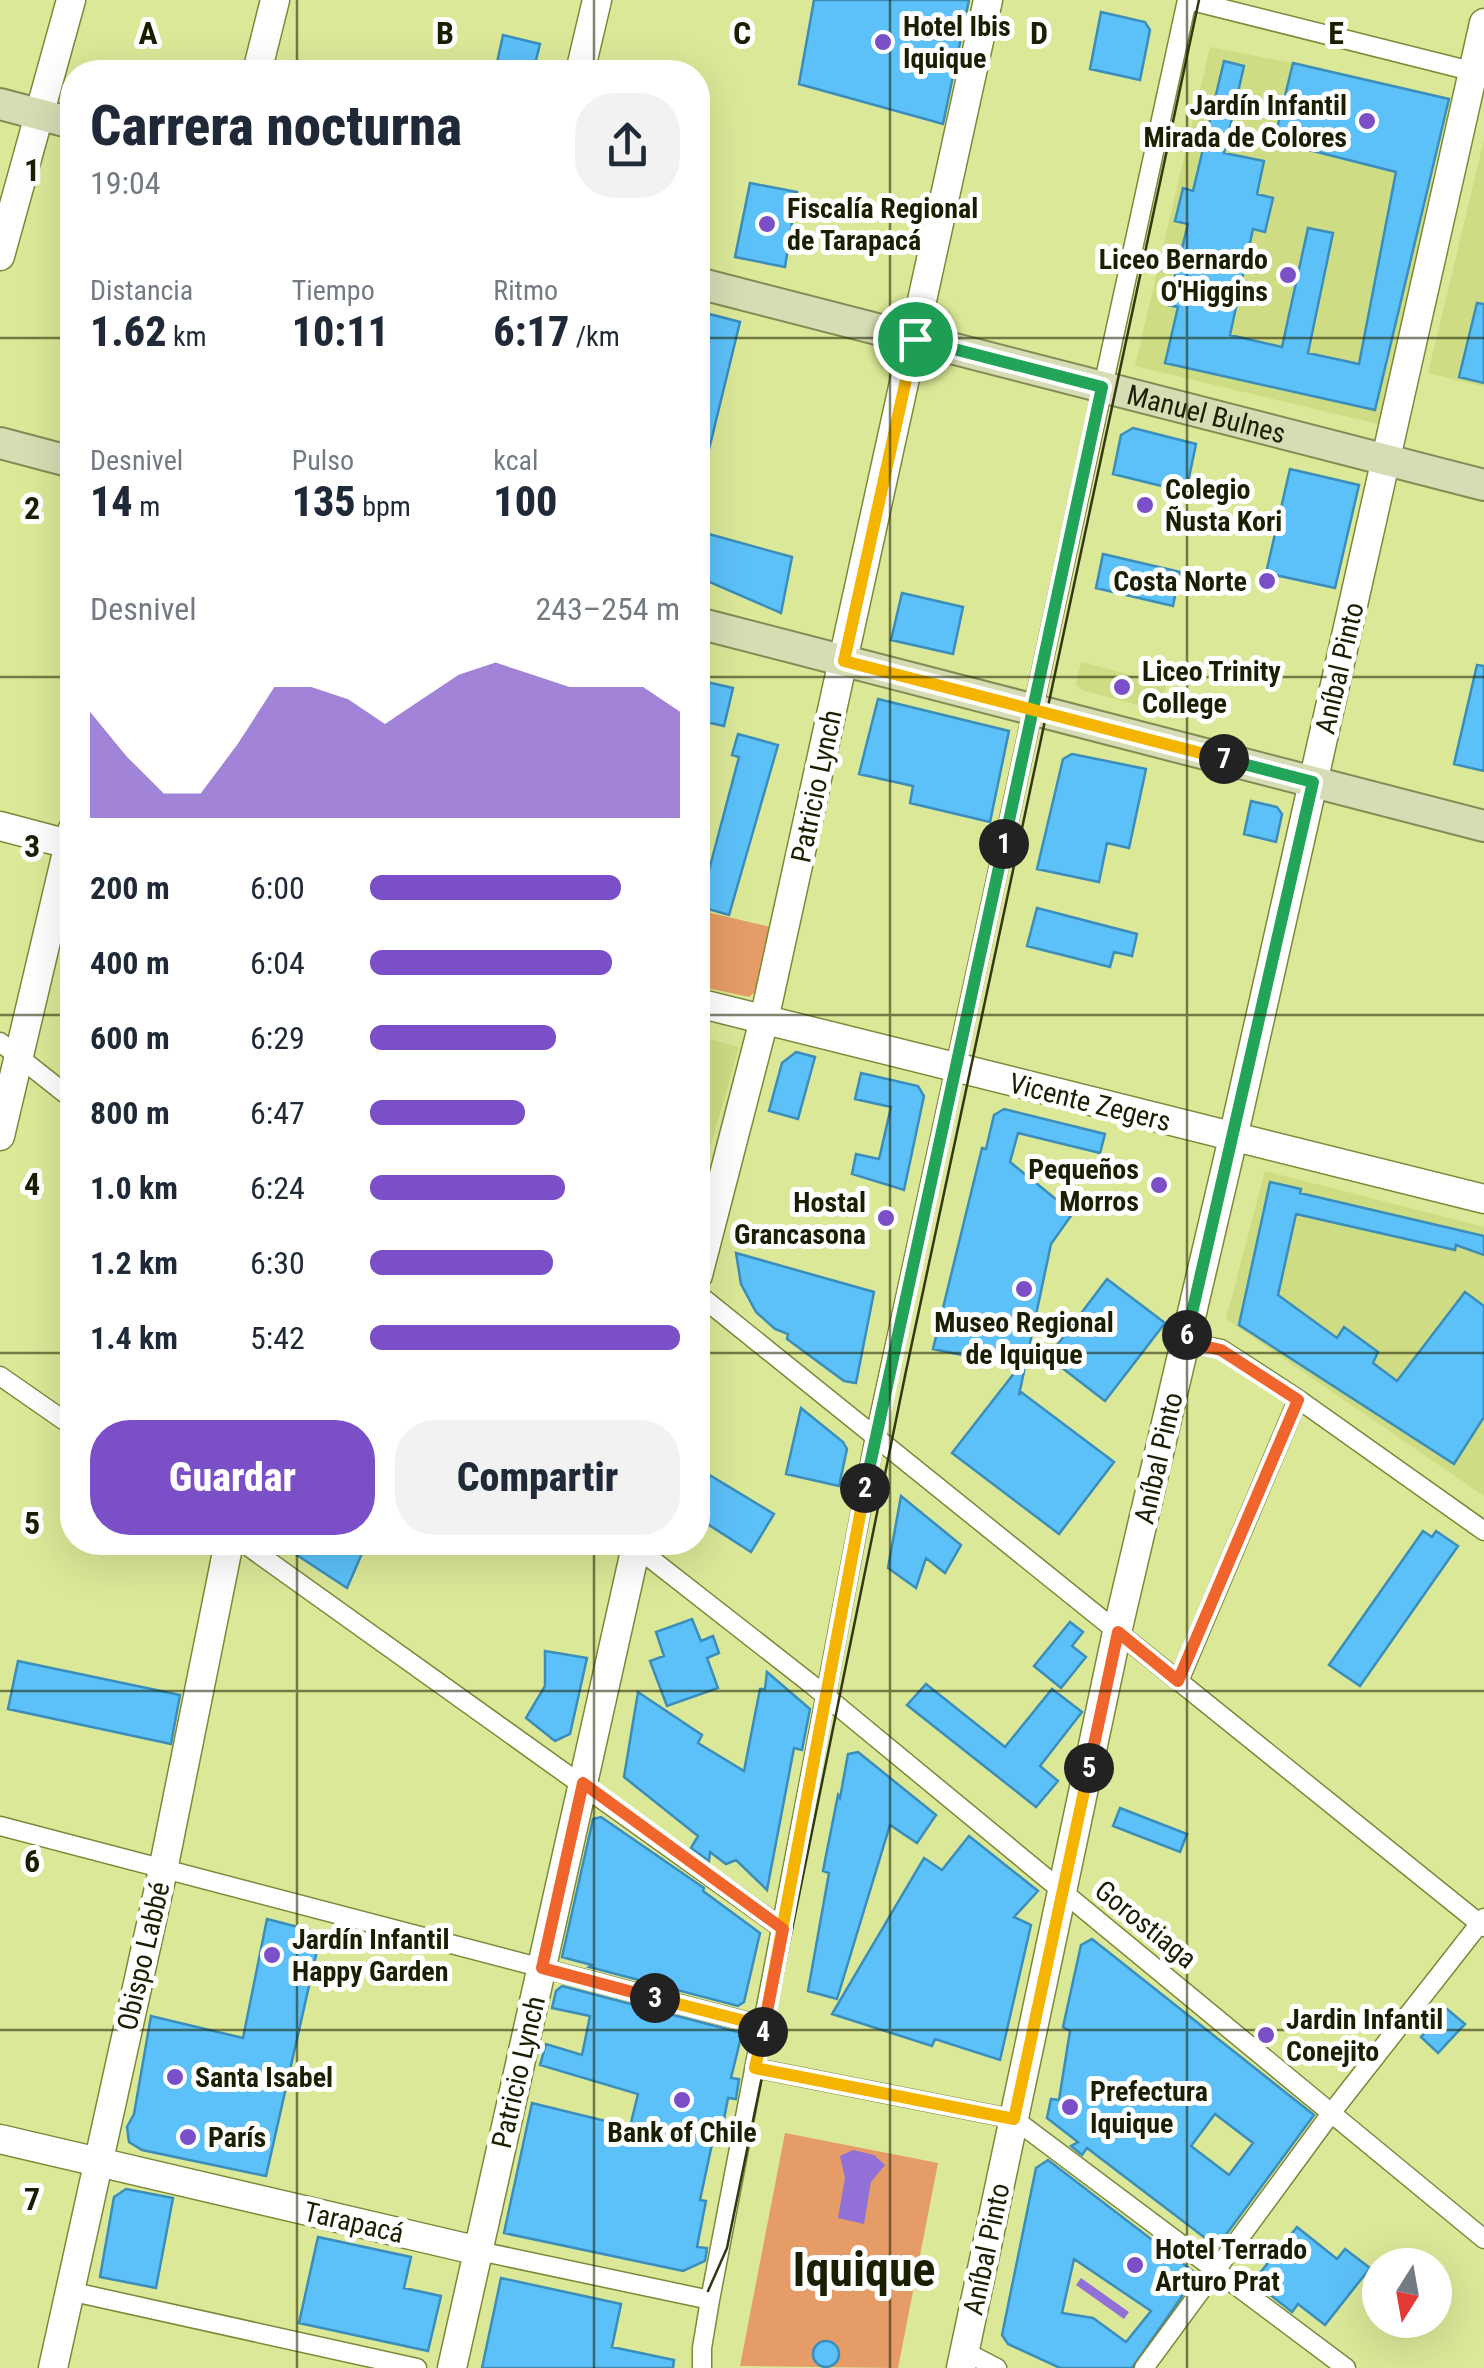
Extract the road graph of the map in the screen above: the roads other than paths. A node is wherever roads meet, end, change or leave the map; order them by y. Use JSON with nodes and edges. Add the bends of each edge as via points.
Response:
{"nodes":[{"id":1,"x":71,"y":0,"type":"edge"},
{"id":2,"x":275,"y":0,"type":"edge"},
{"id":3,"x":597,"y":0,"type":"edge"},
{"id":4,"x":988,"y":0,"type":"edge"},
{"id":5,"x":1188,"y":0,"type":"edge"},
{"id":6,"x":1484,"y":23,"type":"edge"},
{"id":7,"x":260,"y":60,"type":"edge"},
{"id":8,"x":583,"y":60,"type":"edge"},
{"id":9,"x":1479,"y":73,"type":"edge"},
{"id":10,"x":0,"y":104,"type":"edge"},
{"id":11,"x":39,"y":114,"type":"junction"},
{"id":12,"x":60,"y":120,"type":"edge"},
{"id":13,"x":0,"y":256,"type":"edge"},
{"id":14,"x":710,"y":287,"type":"edge"},
{"id":15,"x":915,"y":339,"type":"junction"},
{"id":16,"x":1102,"y":387,"type":"junction"},
{"id":17,"x":0,"y":443,"type":"edge"},
{"id":18,"x":60,"y":459,"type":"edge"},
{"id":19,"x":1386,"y":460,"type":"junction"},
{"id":20,"x":1484,"y":485,"type":"edge"},
{"id":21,"x":710,"y":626,"type":"edge"},
{"id":22,"x":844,"y":661,"type":"junction"},
{"id":23,"x":1033,"y":710,"type":"junction"},
{"id":24,"x":1313,"y":782,"type":"junction"},
{"id":25,"x":0,"y":826,"type":"edge"},
{"id":26,"x":1484,"y":826,"type":"edge"},
{"id":27,"x":60,"y":838,"type":"edge"},
{"id":28,"x":60,"y":880,"type":"edge"},
{"id":29,"x":710,"y":1006,"type":"edge"},
{"id":30,"x":764,"y":1020,"type":"junction"},
{"id":31,"x":9,"y":1049,"type":"edge"},
{"id":32,"x":957,"y":1069,"type":"junction"},
{"id":33,"x":60,"y":1090,"type":"edge"},
{"id":34,"x":0,"y":1136,"type":"edge"},
{"id":35,"x":1233,"y":1138,"type":"junction"},
{"id":36,"x":1484,"y":1200,"type":"edge"},
{"id":37,"x":710,"y":1229,"type":"edge"},
{"id":38,"x":710,"y":1304,"type":"edge"},
{"id":39,"x":1185,"y":1342,"type":"junction"},
{"id":40,"x":0,"y":1376,"type":"edge"},
{"id":41,"x":1298,"y":1400,"type":"junction"},
{"id":42,"x":60,"y":1418,"type":"edge"},
{"id":43,"x":875,"y":1437,"type":"junction"},
{"id":44,"x":1484,"y":1531,"type":"edge"},
{"id":45,"x":226,"y":1555,"type":"edge"},
{"id":46,"x":260,"y":1555,"type":"edge"},
{"id":47,"x":632,"y":1555,"type":"edge"},
{"id":48,"x":648,"y":1555,"type":"edge"},
{"id":49,"x":1118,"y":1632,"type":"junction"},
{"id":50,"x":1178,"y":1681,"type":"junction"},
{"id":51,"x":826,"y":1697,"type":"junction"},
{"id":52,"x":583,"y":1783,"type":"junction"},
{"id":53,"x":0,"y":1826,"type":"edge"},
{"id":54,"x":163,"y":1870,"type":"junction"},
{"id":55,"x":1062,"y":1892,"type":"junction"},
{"id":56,"x":1482,"y":1923,"type":"edge"},
{"id":57,"x":783,"y":1929,"type":"junction"},
{"id":58,"x":542,"y":1968,"type":"junction"},
{"id":59,"x":764,"y":2026,"type":"junction"},
{"id":60,"x":755,"y":2068,"type":"junction"},
{"id":61,"x":1332,"y":2112,"type":"junction"},
{"id":62,"x":1014,"y":2119,"type":"junction"},
{"id":63,"x":0,"y":2139,"type":"edge"},
{"id":64,"x":96,"y":2163,"type":"junction"},
{"id":65,"x":1484,"y":2239,"type":"edge"},
{"id":66,"x":478,"y":2250,"type":"junction"},
{"id":67,"x":1216,"y":2269,"type":"junction"},
{"id":68,"x":69,"y":2292,"type":"junction"},
{"id":69,"x":710,"y":2300,"type":"junction"},
{"id":70,"x":963,"y":2359,"type":"edge"},
{"id":71,"x":53,"y":2368,"type":"edge"},
{"id":72,"x":418,"y":2368,"type":"edge"},
{"id":73,"x":452,"y":2368,"type":"edge"},
{"id":74,"x":702,"y":2368,"type":"edge"},
{"id":75,"x":998,"y":2368,"type":"edge"},
{"id":76,"x":1144,"y":2368,"type":"edge"},
{"id":77,"x":1346,"y":2368,"type":"edge"}],
"edges":[{"from":1,"to":11,"type":"street"},
{"from":2,"to":7,"type":"street"},
{"from":3,"to":8,"type":"street"},
{"from":4,"to":15,"type":"street","name":"Patricio Lynch"},
{"from":5,"to":9,"type":"street"},
{"from":5,"to":16,"type":"street"},
{"from":6,"to":9,"type":"street","name":"Aníbal Pinto"},
{"from":9,"to":19,"type":"street","name":"Aníbal Pinto"},
{"from":10,"to":11,"type":"main road"},
{"from":11,"to":12,"type":"main road"},
{"from":11,"to":13,"type":"street"},
{"from":14,"to":15,"type":"main road","name":"Manuel Bulnes"},
{"from":15,"to":16,"type":"main road","name":"Manuel Bulnes"},
{"from":15,"to":22,"type":"street","name":"Patricio Lynch"},
{"from":16,"to":19,"type":"main road","name":"Manuel Bulnes"},
{"from":16,"to":23,"type":"street"},
{"from":17,"to":18,"type":"main road"},
{"from":19,"to":20,"type":"main road","name":"Manuel Bulnes"},
{"from":19,"to":24,"type":"street","name":"Aníbal Pinto"},
{"from":21,"to":22,"type":"main road"},
{"from":22,"to":23,"type":"main road"},
{"from":22,"to":30,"type":"street","name":"Patricio Lynch"},
{"from":23,"to":24,"type":"main road"},
{"from":23,"to":32,"type":"street"},
{"from":24,"to":26,"type":"main road"},
{"from":24,"to":35,"type":"street","name":"Aníbal Pinto"},
{"from":25,"to":27,"type":"street"},
{"from":28,"to":31,"type":"street"},
{"from":29,"to":30,"type":"street","name":"Vicente Zegers"},
{"from":30,"to":32,"type":"street","name":"Vicente Zegers"},
{"from":30,"to":37,"type":"street","name":"Patricio Lynch"},
{"from":31,"to":33,"type":"street"},
{"from":31,"to":34,"type":"street"},
{"from":32,"to":35,"type":"street","name":"Vicente Zegers"},
{"from":32,"to":43,"type":"street"},
{"from":35,"to":36,"type":"street","name":"Vicente Zegers"},
{"from":35,"to":39,"type":"street","name":"Aníbal Pinto"},
{"from":38,"to":43,"type":"street"},
{"from":39,"to":41,"type":"street","via":[[1221,1350]]},
{"from":39,"to":49,"type":"street","name":"Aníbal Pinto"},
{"from":40,"to":42,"type":"street"},
{"from":41,"to":44,"type":"street"},
{"from":41,"to":50,"type":"street"},
{"from":43,"to":49,"type":"street"},
{"from":43,"to":51,"type":"street"},
{"from":45,"to":54,"type":"street","name":"Obispo Labbé"},
{"from":46,"to":52,"type":"street"},
{"from":47,"to":52,"type":"street","name":"Patricio Lynch"},
{"from":48,"to":51,"type":"street","name":"Gorostiaga"},
{"from":49,"to":50,"type":"street"},
{"from":49,"to":55,"type":"street","name":"Aníbal Pinto"},
{"from":50,"to":56,"type":"street"},
{"from":51,"to":55,"type":"street","name":"Gorostiaga"},
{"from":51,"to":57,"type":"street"},
{"from":52,"to":57,"type":"street"},
{"from":52,"to":58,"type":"street","name":"Patricio Lynch"},
{"from":53,"to":54,"type":"street"},
{"from":54,"to":58,"type":"street"},
{"from":54,"to":64,"type":"street","name":"Obispo Labbé"},
{"from":55,"to":61,"type":"street","name":"Gorostiaga"},
{"from":55,"to":62,"type":"street","name":"Aníbal Pinto"},
{"from":56,"to":61,"type":"street"},
{"from":57,"to":59,"type":"street"},
{"from":58,"to":59,"type":"street"},
{"from":58,"to":66,"type":"street","name":"Patricio Lynch"},
{"from":59,"to":60,"type":"street"},
{"from":60,"to":62,"type":"street"},
{"from":60,"to":69,"type":"street"},
{"from":61,"to":65,"type":"street","name":"Gorostiaga"},
{"from":61,"to":67,"type":"street"},
{"from":62,"to":67,"type":"street"},
{"from":62,"to":70,"type":"street","name":"Aníbal Pinto"},
{"from":63,"to":64,"type":"street","name":"Tarapacá"},
{"from":64,"to":66,"type":"street","name":"Tarapacá"},
{"from":64,"to":68,"type":"street","name":"Obispo Labbé"},
{"from":66,"to":69,"type":"street","name":"Tarapacá"},
{"from":66,"to":73,"type":"street","name":"Patricio Lynch"},
{"from":67,"to":76,"type":"street"},
{"from":67,"to":77,"type":"street"},
{"from":68,"to":71,"type":"street","name":"Obispo Labbé"},
{"from":68,"to":72,"type":"street"},
{"from":69,"to":74,"type":"street"},
{"from":70,"to":75,"type":"street"}]}
